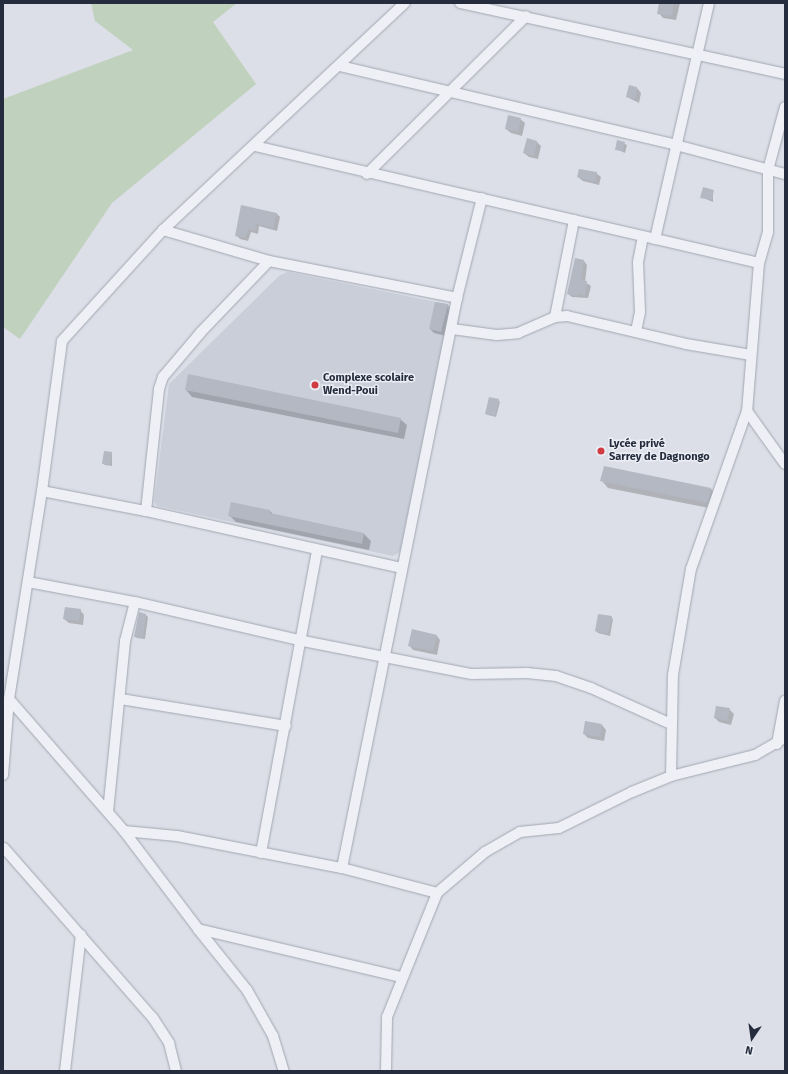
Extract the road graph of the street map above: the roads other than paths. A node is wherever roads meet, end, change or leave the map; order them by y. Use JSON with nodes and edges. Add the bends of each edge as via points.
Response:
{"nodes":[{"id":1,"x":405,"y":3,"type":"edge"},
{"id":2,"x":460,"y":3,"type":"edge"},
{"id":3,"x":709,"y":3,"type":"edge"},
{"id":4,"x":526,"y":16,"type":"junction"},
{"id":5,"x":695,"y":53,"type":"junction"},
{"id":6,"x":340,"y":66,"type":"junction"},
{"id":7,"x":785,"y":74,"type":"edge"},
{"id":8,"x":449,"y":93,"type":"junction"},
{"id":9,"x":785,"y":107,"type":"edge"},
{"id":10,"x":676,"y":145,"type":"junction"},
{"id":11,"x":255,"y":146,"type":"junction"},
{"id":12,"x":768,"y":170,"type":"junction"},
{"id":13,"x":367,"y":174,"type":"junction"},
{"id":14,"x":785,"y":174,"type":"edge"},
{"id":15,"x":482,"y":198,"type":"junction"},
{"id":16,"x":574,"y":220,"type":"junction"},
{"id":17,"x":163,"y":230,"type":"junction"},
{"id":18,"x":644,"y":236,"type":"junction"},
{"id":19,"x":655,"y":239,"type":"junction"},
{"id":20,"x":270,"y":261,"type":"junction"},
{"id":21,"x":759,"y":263,"type":"junction"},
{"id":22,"x":457,"y":298,"type":"junction"},
{"id":23,"x":555,"y":317,"type":"junction"},
{"id":24,"x":452,"y":329,"type":"junction"},
{"id":25,"x":636,"y":330,"type":"junction"},
{"id":26,"x":752,"y":355,"type":"junction"},
{"id":27,"x":747,"y":411,"type":"junction"},
{"id":28,"x":785,"y":464,"type":"edge"},
{"id":29,"x":42,"y":491,"type":"junction"},
{"id":30,"x":146,"y":511,"type":"junction"},
{"id":31,"x":317,"y":550,"type":"junction"},
{"id":32,"x":402,"y":568,"type":"junction"},
{"id":33,"x":28,"y":582,"type":"junction"},
{"id":34,"x":135,"y":602,"type":"junction"},
{"id":35,"x":298,"y":640,"type":"junction"},
{"id":36,"x":384,"y":655,"type":"junction"},
{"id":37,"x":9,"y":698,"type":"junction"},
{"id":38,"x":121,"y":700,"type":"junction"},
{"id":39,"x":785,"y":701,"type":"edge"},
{"id":40,"x":670,"y":724,"type":"junction"},
{"id":41,"x":286,"y":726,"type":"junction"},
{"id":42,"x":781,"y":741,"type":"edge"},
{"id":43,"x":3,"y":775,"type":"edge"},
{"id":44,"x":671,"y":776,"type":"junction"},
{"id":45,"x":108,"y":812,"type":"junction"},
{"id":46,"x":124,"y":830,"type":"junction"},
{"id":47,"x":3,"y":848,"type":"edge"},
{"id":48,"x":261,"y":853,"type":"junction"},
{"id":49,"x":342,"y":868,"type":"junction"},
{"id":50,"x":437,"y":893,"type":"junction"},
{"id":51,"x":198,"y":929,"type":"junction"},
{"id":52,"x":81,"y":935,"type":"junction"},
{"id":53,"x":401,"y":977,"type":"junction"},
{"id":54,"x":65,"y":1071,"type":"edge"},
{"id":55,"x":176,"y":1071,"type":"edge"},
{"id":56,"x":284,"y":1071,"type":"edge"},
{"id":57,"x":386,"y":1071,"type":"edge"}],
"edges":[{"from":1,"to":6,"type":"street"},
{"from":2,"to":4,"type":"street"},
{"from":3,"to":5,"type":"street"},
{"from":4,"to":5,"type":"street"},
{"from":4,"to":8,"type":"street"},
{"from":5,"to":7,"type":"street"},
{"from":5,"to":10,"type":"street"},
{"from":6,"to":8,"type":"street"},
{"from":6,"to":11,"type":"street"},
{"from":8,"to":10,"type":"street"},
{"from":8,"to":13,"type":"street"},
{"from":9,"to":12,"type":"street"},
{"from":10,"to":12,"type":"street"},
{"from":10,"to":19,"type":"street"},
{"from":11,"to":13,"type":"street"},
{"from":11,"to":17,"type":"street"},
{"from":12,"to":14,"type":"street"},
{"from":12,"to":21,"type":"street","via":[[768,232]]},
{"from":13,"to":15,"type":"street"},
{"from":15,"to":16,"type":"street"},
{"from":15,"to":22,"type":"street"},
{"from":16,"to":18,"type":"street"},
{"from":16,"to":23,"type":"street"},
{"from":17,"to":20,"type":"street"},
{"from":17,"to":29,"type":"street","via":[[62,341]]},
{"from":18,"to":19,"type":"street"},
{"from":18,"to":25,"type":"street","via":[[638,262],[640,312]]},
{"from":19,"to":21,"type":"street"},
{"from":20,"to":22,"type":"street"},
{"from":20,"to":30,"type":"street","via":[[201,332],[163,377],[159,389]]},
{"from":21,"to":26,"type":"street"},
{"from":22,"to":24,"type":"street"},
{"from":23,"to":24,"type":"street","via":[[518,333],[496,335]]},
{"from":23,"to":25,"type":"street","via":[[567,316]]},
{"from":24,"to":32,"type":"street"},
{"from":25,"to":26,"type":"street","via":[[686,344]]},
{"from":26,"to":27,"type":"street"},
{"from":27,"to":28,"type":"street"},
{"from":27,"to":40,"type":"street","via":[[691,569],[673,675]]},
{"from":29,"to":30,"type":"street"},
{"from":29,"to":33,"type":"street"},
{"from":30,"to":31,"type":"street"},
{"from":31,"to":32,"type":"street"},
{"from":31,"to":35,"type":"street"},
{"from":32,"to":36,"type":"street"},
{"from":33,"to":34,"type":"street"},
{"from":33,"to":37,"type":"street"},
{"from":34,"to":35,"type":"street"},
{"from":34,"to":38,"type":"street","via":[[125,641]]},
{"from":35,"to":36,"type":"street"},
{"from":35,"to":41,"type":"street"},
{"from":36,"to":40,"type":"street","via":[[472,674],[526,673],[556,676],[591,688]]},
{"from":36,"to":49,"type":"street"},
{"from":37,"to":43,"type":"street"},
{"from":37,"to":45,"type":"street"},
{"from":38,"to":41,"type":"street"},
{"from":38,"to":45,"type":"street"},
{"from":39,"to":42,"type":"street"},
{"from":40,"to":44,"type":"street"},
{"from":41,"to":48,"type":"street"},
{"from":42,"to":44,"type":"street","via":[[755,755]]},
{"from":44,"to":50,"type":"street","via":[[558,828],[520,832],[503,840]]},
{"from":45,"to":46,"type":"street"},
{"from":46,"to":48,"type":"street","via":[[177,836]]},
{"from":46,"to":51,"type":"street"},
{"from":47,"to":52,"type":"street"},
{"from":48,"to":49,"type":"street"},
{"from":49,"to":50,"type":"street"},
{"from":50,"to":53,"type":"street"},
{"from":51,"to":53,"type":"street"},
{"from":51,"to":56,"type":"street","via":[[247,990],[273,1036]]},
{"from":52,"to":54,"type":"street"},
{"from":52,"to":55,"type":"street","via":[[153,1018],[169,1043]]},
{"from":53,"to":57,"type":"street","via":[[387,1017]]}]}
